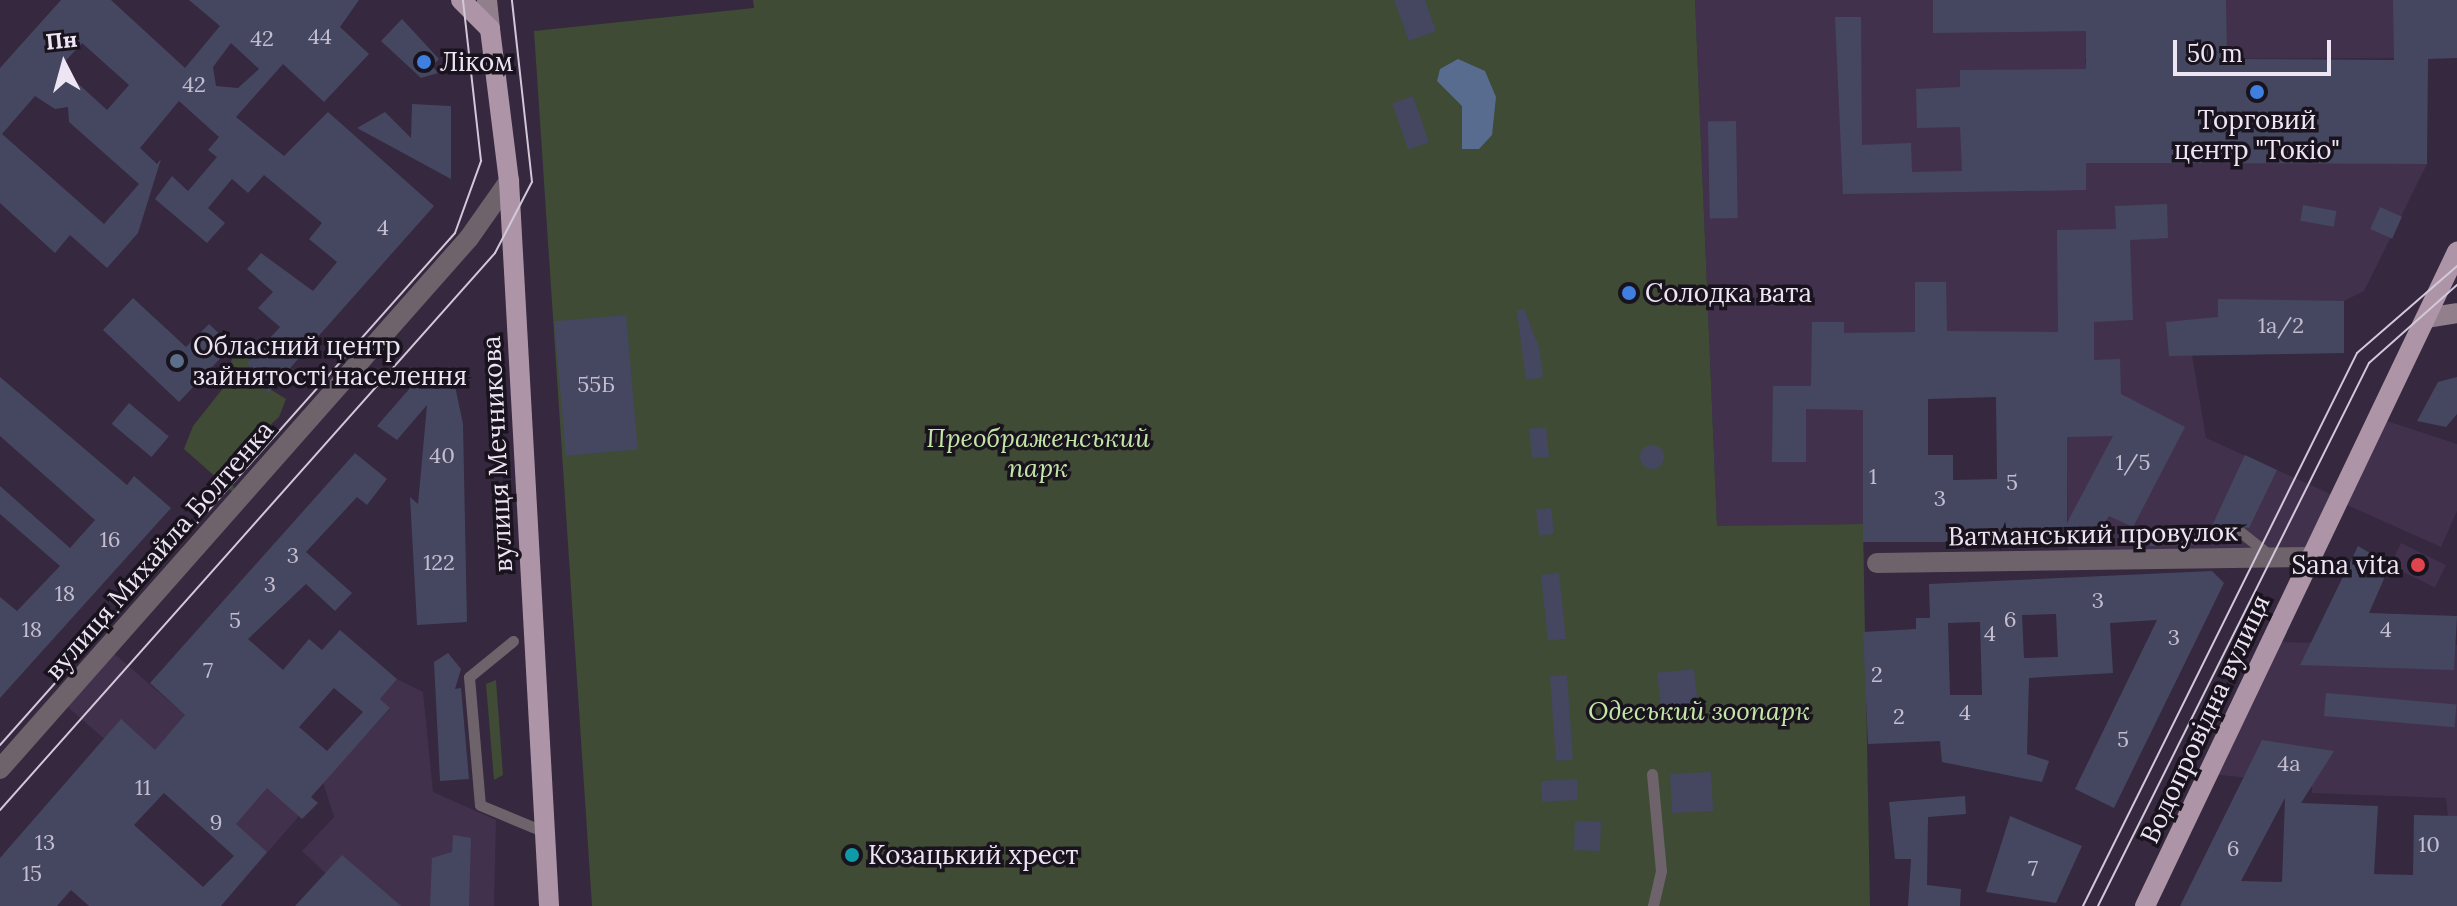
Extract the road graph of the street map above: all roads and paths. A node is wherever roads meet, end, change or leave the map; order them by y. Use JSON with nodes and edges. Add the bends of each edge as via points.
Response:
{"nodes":[{"id":1,"x":461,"y":0,"type":"edge"},
{"id":2,"x":487,"y":0,"type":"edge"},
{"id":3,"x":490,"y":29,"type":"junction"},
{"id":4,"x":509,"y":181,"type":"junction"},
{"id":5,"x":2457,"y":252,"type":"edge"},
{"id":6,"x":2457,"y":313,"type":"edge"},
{"id":7,"x":2426,"y":318,"type":"junction"},
{"id":8,"x":2238,"y":530,"type":"dead end"},
{"id":9,"x":2311,"y":557,"type":"junction"},
{"id":10,"x":2273,"y":558,"type":"junction"},
{"id":11,"x":1877,"y":563,"type":"dead end"},
{"id":12,"x":513,"y":641,"type":"dead end"},
{"id":13,"x":0,"y":769,"type":"edge"},
{"id":14,"x":1652,"y":774,"type":"dead end"},
{"id":15,"x":546,"y":833,"type":"junction"},
{"id":16,"x":549,"y":906,"type":"edge"},
{"id":17,"x":1653,"y":906,"type":"edge"},
{"id":18,"x":2145,"y":906,"type":"edge"}],
"edges":[{"from":1,"to":3,"type":"main road"},
{"from":2,"to":3,"type":"main road","name":"вулиця Мечникова"},
{"from":3,"to":4,"type":"main road","name":"вулиця Мечникова"},
{"from":4,"to":13,"type":"street","name":"вулиця Михайла Болтенка","via":[[469,238]]},
{"from":4,"to":15,"type":"main road","name":"вулиця Мечникова"},
{"from":5,"to":7,"type":"main road","name":"Водопровідна вулиця"},
{"from":6,"to":7,"type":"main road"},
{"from":7,"to":9,"type":"main road","name":"Водопровідна вулиця"},
{"from":8,"to":10,"type":"lane"},
{"from":9,"to":10,"type":"street","name":"Ватманський провулок"},
{"from":9,"to":18,"type":"main road","name":"Водопровідна вулиця"},
{"from":10,"to":11,"type":"street","name":"Ватманський провулок"},
{"from":12,"to":15,"type":"lane","via":[[469,677],[480,805]]},
{"from":14,"to":17,"type":"lane","via":[[1661,871]]},
{"from":15,"to":16,"type":"main road","name":"вулиця Мечникова"}]}
